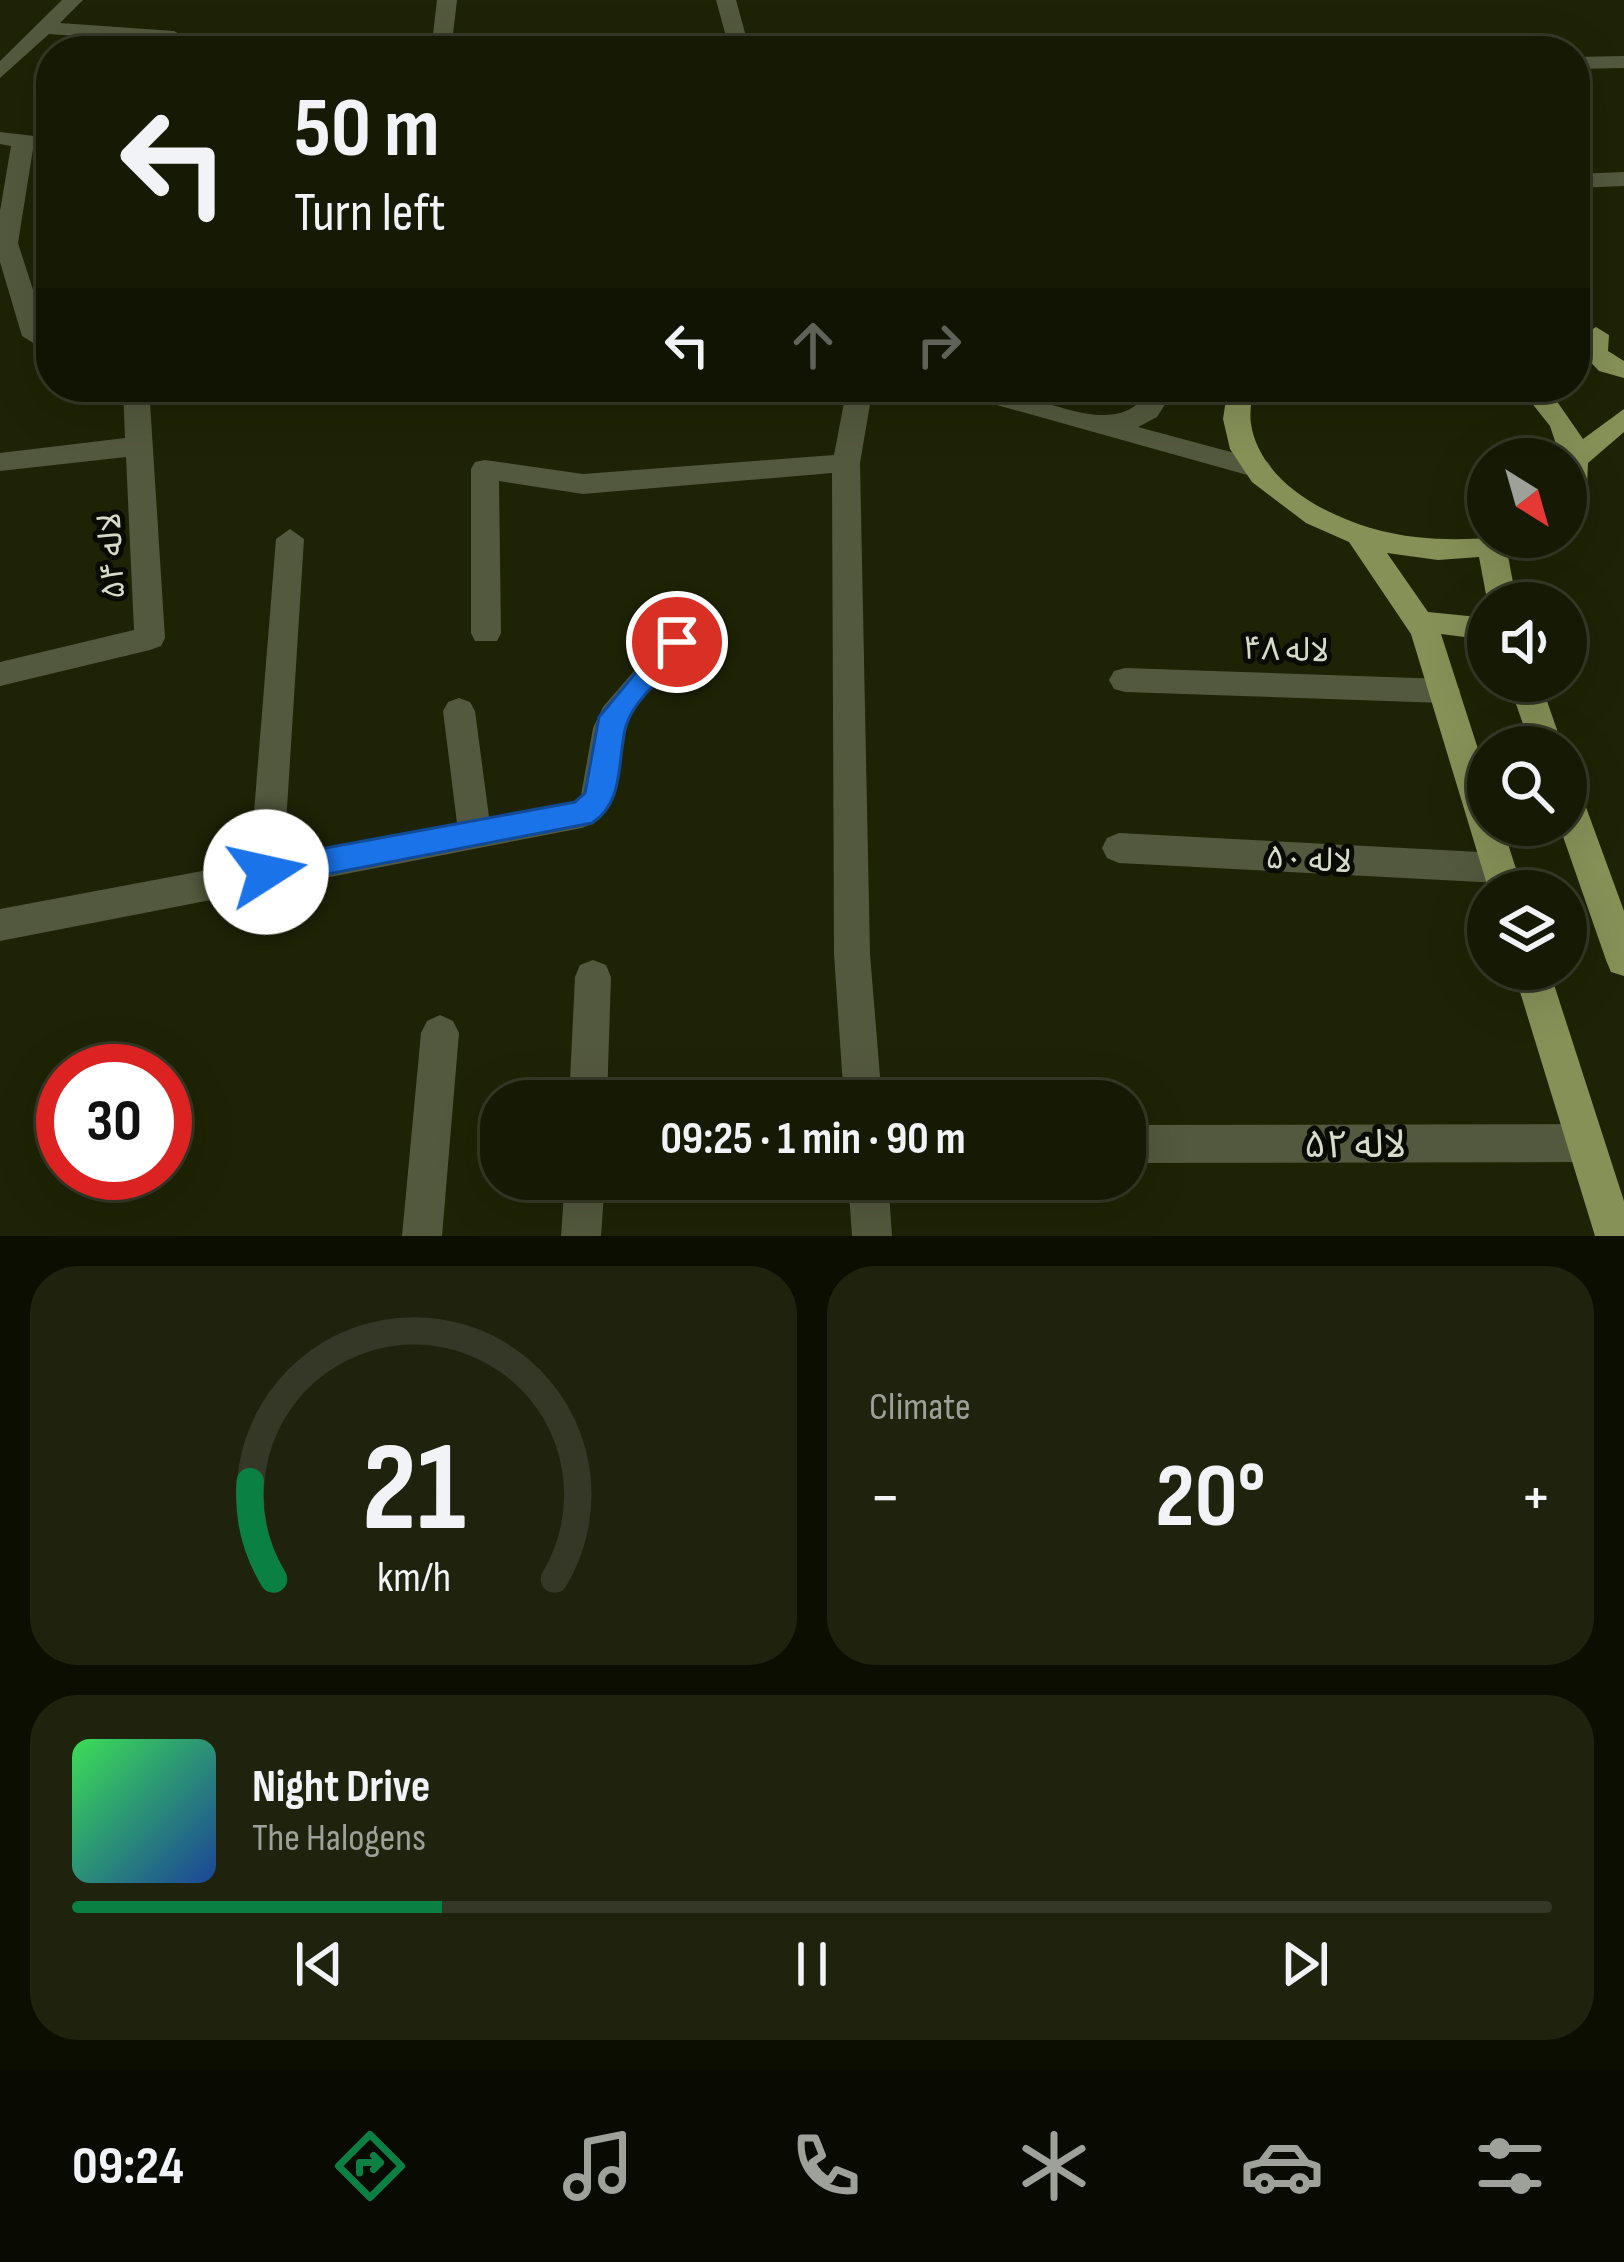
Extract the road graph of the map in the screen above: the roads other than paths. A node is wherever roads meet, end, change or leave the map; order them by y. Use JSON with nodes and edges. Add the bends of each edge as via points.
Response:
{"nodes":[{"id":1,"x":73,"y":0,"type":"edge"},
{"id":2,"x":447,"y":0,"type":"edge"},
{"id":3,"x":726,"y":0,"type":"edge"},
{"id":4,"x":43,"y":28,"type":"junction"},
{"id":5,"x":148,"y":36,"type":"edge"},
{"id":6,"x":443,"y":36,"type":"edge"},
{"id":7,"x":736,"y":36,"type":"edge"},
{"id":8,"x":1624,"y":62,"type":"edge"},
{"id":9,"x":1590,"y":63,"type":"edge"},
{"id":10,"x":0,"y":72,"type":"edge"},
{"id":11,"x":11,"y":140,"type":"edge"},
{"id":12,"x":1624,"y":179,"type":"edge"},
{"id":13,"x":1590,"y":180,"type":"edge"},
{"id":14,"x":3,"y":246,"type":"edge"},
{"id":15,"x":1624,"y":334,"type":"edge"},
{"id":16,"x":1590,"y":335,"type":"edge"},
{"id":17,"x":36,"y":336,"type":"edge"},
{"id":18,"x":1590,"y":344,"type":"edge"},
{"id":19,"x":1624,"y":370,"type":"edge"},
{"id":20,"x":137,"y":402,"type":"edge"},
{"id":21,"x":857,"y":402,"type":"edge"},
{"id":22,"x":1016,"y":402,"type":"edge"},
{"id":23,"x":1157,"y":402,"type":"edge"},
{"id":24,"x":1236,"y":402,"type":"edge"},
{"id":25,"x":1545,"y":402,"type":"edge"},
{"id":26,"x":1094,"y":424,"type":"junction"},
{"id":27,"x":1618,"y":430,"type":"edge"},
{"id":28,"x":1568,"y":438,"type":"edge"},
{"id":29,"x":140,"y":446,"type":"junction"},
{"id":30,"x":1587,"y":451,"type":"edge"},
{"id":31,"x":0,"y":462,"type":"edge"},
{"id":32,"x":847,"y":463,"type":"junction"},
{"id":33,"x":1258,"y":469,"type":"junction"},
{"id":34,"x":1360,"y":536,"type":"junction"},
{"id":35,"x":290,"y":538,"type":"dead end"},
{"id":36,"x":1467,"y":548,"type":"edge"},
{"id":37,"x":1467,"y":626,"type":"edge"},
{"id":38,"x":1425,"y":632,"type":"junction"},
{"id":39,"x":487,"y":633,"type":"dead end"},
{"id":40,"x":677,"y":642,"type":"dead end"},
{"id":41,"x":0,"y":674,"type":"edge"},
{"id":42,"x":1125,"y":680,"type":"dead end"},
{"id":43,"x":1444,"y":691,"type":"junction"},
{"id":44,"x":459,"y":711,"type":"dead end"},
{"id":45,"x":475,"y":836,"type":"junction"},
{"id":46,"x":1587,"y":844,"type":"edge"},
{"id":47,"x":1119,"y":848,"type":"dead end"},
{"id":48,"x":1500,"y":870,"type":"edge"},
{"id":49,"x":266,"y":872,"type":"junction"},
{"id":50,"x":1467,"y":876,"type":"edge"},
{"id":51,"x":1612,"y":897,"type":"edge"},
{"id":52,"x":0,"y":926,"type":"edge"},
{"id":53,"x":1624,"y":960,"type":"edge"},
{"id":54,"x":593,"y":977,"type":"dead end"},
{"id":55,"x":1538,"y":990,"type":"edge"},
{"id":56,"x":440,"y":1033,"type":"dead end"},
{"id":57,"x":589,"y":1080,"type":"edge"},
{"id":58,"x":861,"y":1080,"type":"edge"},
{"id":59,"x":1586,"y":1143,"type":"junction"},
{"id":60,"x":1146,"y":1144,"type":"edge"},
{"id":61,"x":584,"y":1200,"type":"edge"},
{"id":62,"x":869,"y":1200,"type":"edge"},
{"id":63,"x":422,"y":1236,"type":"edge"},
{"id":64,"x":581,"y":1236,"type":"edge"},
{"id":65,"x":872,"y":1236,"type":"edge"},
{"id":66,"x":1615,"y":1236,"type":"edge"}],
"edges":[{"from":1,"to":4,"type":"street"},
{"from":2,"to":6,"type":"street"},
{"from":3,"to":7,"type":"street"},
{"from":4,"to":5,"type":"street"},
{"from":4,"to":10,"type":"street"},
{"from":8,"to":9,"type":"street"},
{"from":11,"to":14,"type":"street"},
{"from":12,"to":13,"type":"street"},
{"from":14,"to":17,"type":"street"},
{"from":15,"to":16,"type":"main road"},
{"from":18,"to":19,"type":"main road"},
{"from":20,"to":29,"type":"street","name":"لاله ۵۴"},
{"from":21,"to":32,"type":"street"},
{"from":22,"to":26,"type":"street"},
{"from":23,"to":26,"type":"street","via":[[1130,422]]},
{"from":24,"to":33,"type":"main road","via":[[1239,436]]},
{"from":25,"to":28,"type":"main road"},
{"from":26,"to":33,"type":"street"},
{"from":27,"to":30,"type":"main road"},
{"from":29,"to":31,"type":"street"},
{"from":29,"to":41,"type":"street","name":"لاله ۵۴","via":[[150,638]]},
{"from":32,"to":39,"type":"street","via":[[583,484],[485,469]]},
{"from":32,"to":58,"type":"street"},
{"from":33,"to":34,"type":"main road","via":[[1284,496]]},
{"from":34,"to":36,"type":"main road"},
{"from":34,"to":38,"type":"main road"},
{"from":35,"to":49,"type":"street"},
{"from":37,"to":38,"type":"main road","via":[[1436,621]]},
{"from":38,"to":43,"type":"main road"},
{"from":40,"to":45,"type":"street","via":[[614,717],[594,806]]},
{"from":42,"to":43,"type":"street","name":"لاله ۴۸"},
{"from":43,"to":48,"type":"main road"},
{"from":44,"to":45,"type":"street"},
{"from":45,"to":49,"type":"street"},
{"from":46,"to":51,"type":"main road"},
{"from":47,"to":50,"type":"street","name":"لاله ۵۰"},
{"from":49,"to":52,"type":"street"},
{"from":51,"to":53,"type":"main road"},
{"from":54,"to":57,"type":"street"},
{"from":55,"to":59,"type":"main road"},
{"from":56,"to":63,"type":"street"},
{"from":59,"to":60,"type":"street","name":"لاله ۵۲"},
{"from":59,"to":66,"type":"main road"},
{"from":61,"to":64,"type":"street"},
{"from":62,"to":65,"type":"street"}]}
